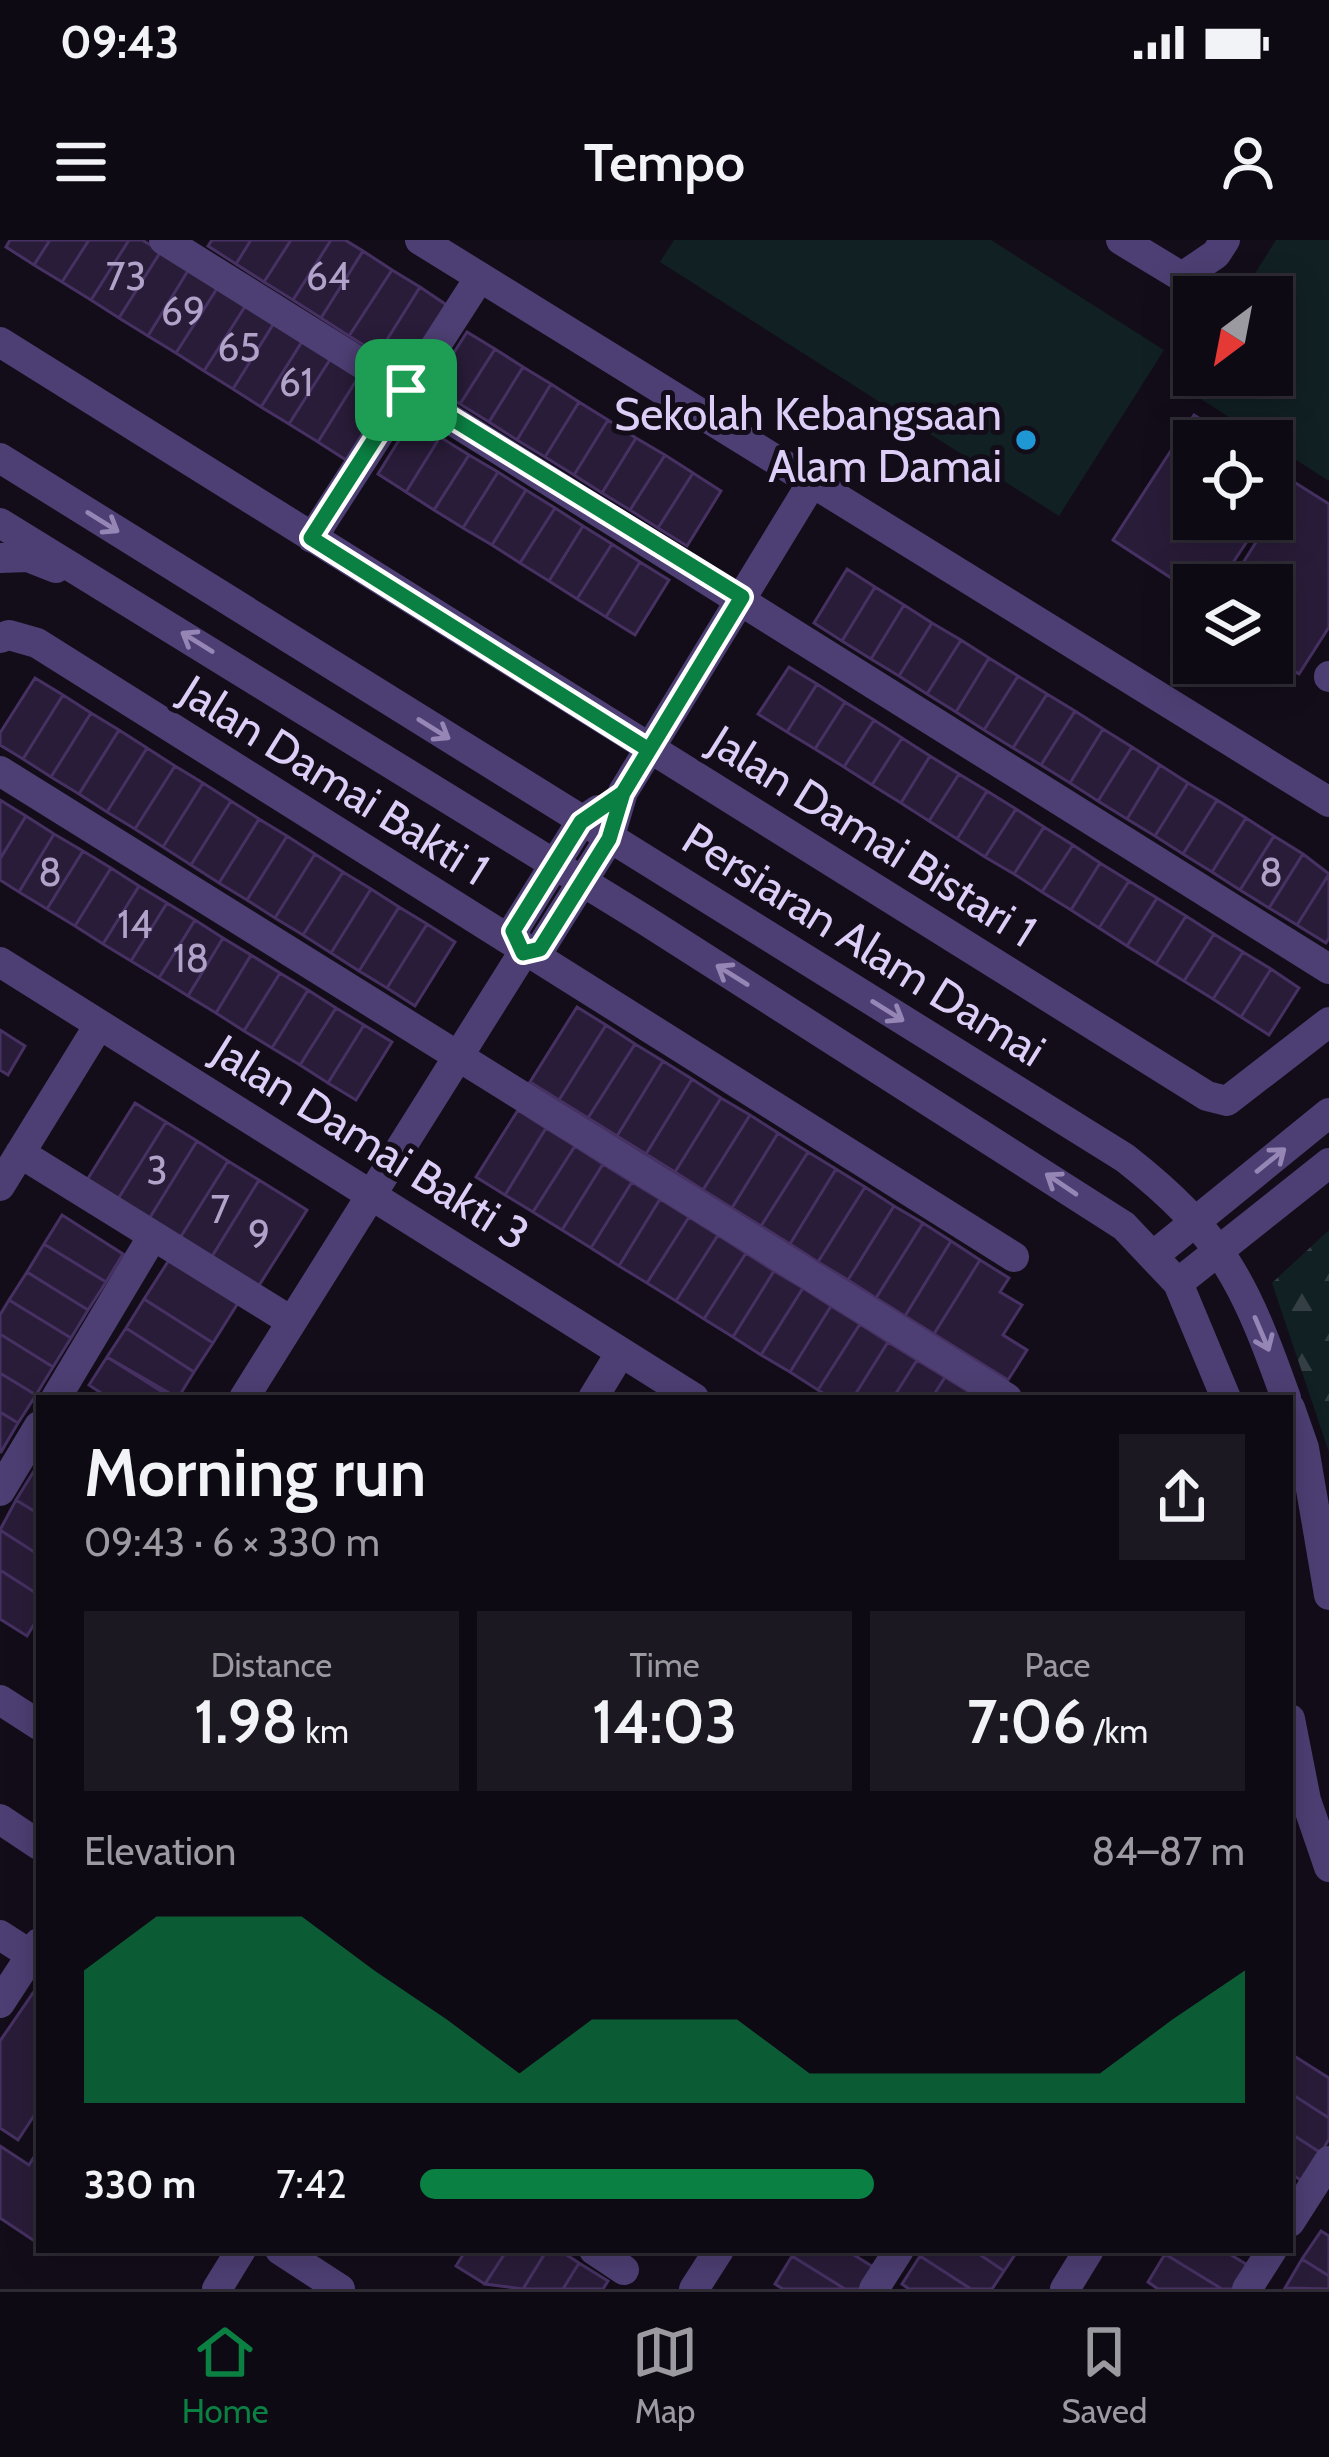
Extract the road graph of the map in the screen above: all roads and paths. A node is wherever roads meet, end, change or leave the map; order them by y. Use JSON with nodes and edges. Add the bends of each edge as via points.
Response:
{"nodes":[{"id":1,"x":164,"y":240,"type":"edge"},
{"id":2,"x":420,"y":240,"type":"edge"},
{"id":3,"x":1120,"y":240,"type":"edge"},
{"id":4,"x":1225,"y":240,"type":"edge"},
{"id":5,"x":480,"y":277,"type":"junction"},
{"id":6,"x":0,"y":342,"type":"edge"},
{"id":7,"x":406,"y":390,"type":"junction"},
{"id":8,"x":1,"y":462,"type":"edge"},
{"id":9,"x":813,"y":481,"type":"junction"},
{"id":10,"x":0,"y":524,"type":"edge"},
{"id":11,"x":311,"y":538,"type":"junction"},
{"id":12,"x":0,"y":558,"type":"edge"},
{"id":13,"x":122,"y":595,"type":"junction"},
{"id":14,"x":742,"y":597,"type":"junction"},
{"id":15,"x":0,"y":638,"type":"edge"},
{"id":16,"x":649,"y":750,"type":"junction"},
{"id":17,"x":0,"y":771,"type":"edge"},
{"id":18,"x":623,"y":793,"type":"junction"},
{"id":19,"x":1329,"y":802,"type":"edge"},
{"id":20,"x":581,"y":822,"type":"junction"},
{"id":21,"x":609,"y":839,"type":"junction"},
{"id":22,"x":555,"y":864,"type":"junction"},
{"id":23,"x":582,"y":881,"type":"junction"},
{"id":24,"x":523,"y":953,"type":"junction"},
{"id":25,"x":0,"y":962,"type":"edge"},
{"id":26,"x":1329,"y":969,"type":"edge"},
{"id":27,"x":1329,"y":1022,"type":"edge"},
{"id":28,"x":99,"y":1024,"type":"junction"},
{"id":29,"x":460,"y":1053,"type":"junction"},
{"id":30,"x":1329,"y":1113,"type":"edge"},
{"id":31,"x":20,"y":1153,"type":"junction"},
{"id":32,"x":1329,"y":1163,"type":"edge"},
{"id":33,"x":0,"y":1186,"type":"edge"},
{"id":34,"x":371,"y":1195,"type":"junction"},
{"id":35,"x":1195,"y":1208,"type":"junction"},
{"id":36,"x":152,"y":1239,"type":"junction"},
{"id":37,"x":1153,"y":1256,"type":"junction"},
{"id":38,"x":1014,"y":1257,"type":"dead end"},
{"id":39,"x":1228,"y":1260,"type":"junction"},
{"id":40,"x":1178,"y":1283,"type":"junction"},
{"id":41,"x":291,"y":1321,"type":"junction"},
{"id":42,"x":621,"y":1352,"type":"junction"},
{"id":43,"x":58,"y":1395,"type":"edge"},
{"id":44,"x":246,"y":1395,"type":"edge"},
{"id":45,"x":595,"y":1395,"type":"edge"},
{"id":46,"x":689,"y":1395,"type":"edge"},
{"id":47,"x":1002,"y":1395,"type":"edge"},
{"id":48,"x":1225,"y":1395,"type":"edge"},
{"id":49,"x":1285,"y":1395,"type":"edge"},
{"id":50,"x":1293,"y":1417,"type":"edge"},
{"id":51,"x":36,"y":1431,"type":"edge"},
{"id":52,"x":0,"y":1492,"type":"edge"},
{"id":53,"x":1329,"y":1595,"type":"edge"},
{"id":54,"x":0,"y":1700,"type":"edge"},
{"id":55,"x":36,"y":1722,"type":"edge"},
{"id":56,"x":1293,"y":1734,"type":"edge"},
{"id":57,"x":0,"y":1819,"type":"edge"},
{"id":58,"x":36,"y":1843,"type":"edge"},
{"id":59,"x":1329,"y":1867,"type":"edge"},
{"id":60,"x":0,"y":1935,"type":"edge"},
{"id":61,"x":35,"y":1949,"type":"edge"},
{"id":62,"x":0,"y":2003,"type":"edge"},
{"id":63,"x":1329,"y":2161,"type":"edge"},
{"id":64,"x":1293,"y":2217,"type":"edge"},
{"id":65,"x":239,"y":2253,"type":"edge"},
{"id":66,"x":285,"y":2253,"type":"edge"},
{"id":67,"x":598,"y":2253,"type":"edge"},
{"id":68,"x":717,"y":2253,"type":"edge"},
{"id":69,"x":897,"y":2253,"type":"edge"},
{"id":70,"x":1087,"y":2253,"type":"edge"},
{"id":71,"x":1270,"y":2253,"type":"edge"},
{"id":72,"x":624,"y":2270,"type":"dead end"},
{"id":73,"x":217,"y":2289,"type":"edge"},
{"id":74,"x":340,"y":2289,"type":"edge"},
{"id":75,"x":694,"y":2289,"type":"edge"},
{"id":76,"x":874,"y":2289,"type":"edge"},
{"id":77,"x":1065,"y":2289,"type":"edge"},
{"id":78,"x":1247,"y":2289,"type":"edge"}],
"edges":[{"from":1,"to":7,"type":"street"},
{"from":2,"to":5,"type":"street"},
{"from":3,"to":4,"type":"street","via":[[1182,277]]},
{"from":5,"to":7,"type":"street"},
{"from":5,"to":9,"type":"street"},
{"from":6,"to":11,"type":"street","name":"Jalan Damai Bistari 1"},
{"from":7,"to":11,"type":"street"},
{"from":7,"to":14,"type":"street"},
{"from":8,"to":20,"type":"street","name":"Persiaran Alam Damai","one_way":true},
{"from":9,"to":14,"type":"street"},
{"from":9,"to":19,"type":"street"},
{"from":10,"to":13,"type":"street"},
{"from":11,"to":16,"type":"street","name":"Jalan Damai Bistari 1"},
{"from":12,"to":13,"type":"street","via":[[28,556]]},
{"from":22,"to":13,"type":"street","one_way":true},
{"from":14,"to":16,"type":"street"},
{"from":14,"to":26,"type":"street"},
{"from":15,"to":24,"type":"street","name":"Jalan Damai Bakti 1","via":[[37,643]]},
{"from":16,"to":18,"type":"street"},
{"from":16,"to":27,"type":"street","name":"Jalan Damai Bistari 1","via":[[1208,1096],[1227,1101]]},
{"from":17,"to":29,"type":"street"},
{"from":18,"to":20,"type":"street"},
{"from":18,"to":21,"type":"street"},
{"from":20,"to":21,"type":"street","name":"Persiaran Alam Damai"},
{"from":20,"to":22,"type":"street"},
{"from":21,"to":23,"type":"street"},
{"from":21,"to":35,"type":"street","name":"Persiaran Alam Damai","one_way":true},
{"from":22,"to":23,"type":"street"},
{"from":22,"to":24,"type":"street","via":[[513,931]]},
{"from":23,"to":24,"type":"street","via":[[540,949]]},
{"from":37,"to":23,"type":"street","one_way":true,"via":[[1124,1226],[1034,1166]]},
{"from":24,"to":29,"type":"street"},
{"from":24,"to":38,"type":"street","name":"Jalan Damai Bakti 1"},
{"from":25,"to":28,"type":"street","name":"Jalan Damai Bakti 3"},
{"from":28,"to":31,"type":"street"},
{"from":28,"to":34,"type":"street","name":"Jalan Damai Bakti 3"},
{"from":29,"to":34,"type":"street"},
{"from":29,"to":47,"type":"street"},
{"from":35,"to":30,"type":"street","one_way":true},
{"from":31,"to":33,"type":"street"},
{"from":31,"to":36,"type":"street"},
{"from":32,"to":39,"type":"street","via":[[1246,1228]]},
{"from":34,"to":41,"type":"street"},
{"from":34,"to":42,"type":"street","name":"Jalan Damai Bakti 3"},
{"from":35,"to":37,"type":"street"},
{"from":35,"to":39,"type":"street","name":"Persiaran Alam Damai"},
{"from":36,"to":41,"type":"street"},
{"from":36,"to":43,"type":"street"},
{"from":37,"to":40,"type":"street"},
{"from":39,"to":40,"type":"street"},
{"from":39,"to":49,"type":"street","name":"Persiaran Alam Damai","one_way":true},
{"from":40,"to":48,"type":"street"},
{"from":41,"to":44,"type":"street"},
{"from":42,"to":45,"type":"street"},
{"from":42,"to":46,"type":"street","name":"Jalan Damai Bakti 3"},
{"from":50,"to":53,"type":"street"},
{"from":51,"to":52,"type":"street"},
{"from":54,"to":55,"type":"street"},
{"from":56,"to":59,"type":"street"},
{"from":57,"to":58,"type":"street"},
{"from":60,"to":61,"type":"street"},
{"from":61,"to":62,"type":"street"},
{"from":63,"to":64,"type":"street"},
{"from":65,"to":73,"type":"street"},
{"from":66,"to":74,"type":"street"},
{"from":67,"to":72,"type":"street"},
{"from":68,"to":75,"type":"street"},
{"from":69,"to":76,"type":"street"},
{"from":70,"to":77,"type":"street"},
{"from":71,"to":78,"type":"street"}]}
